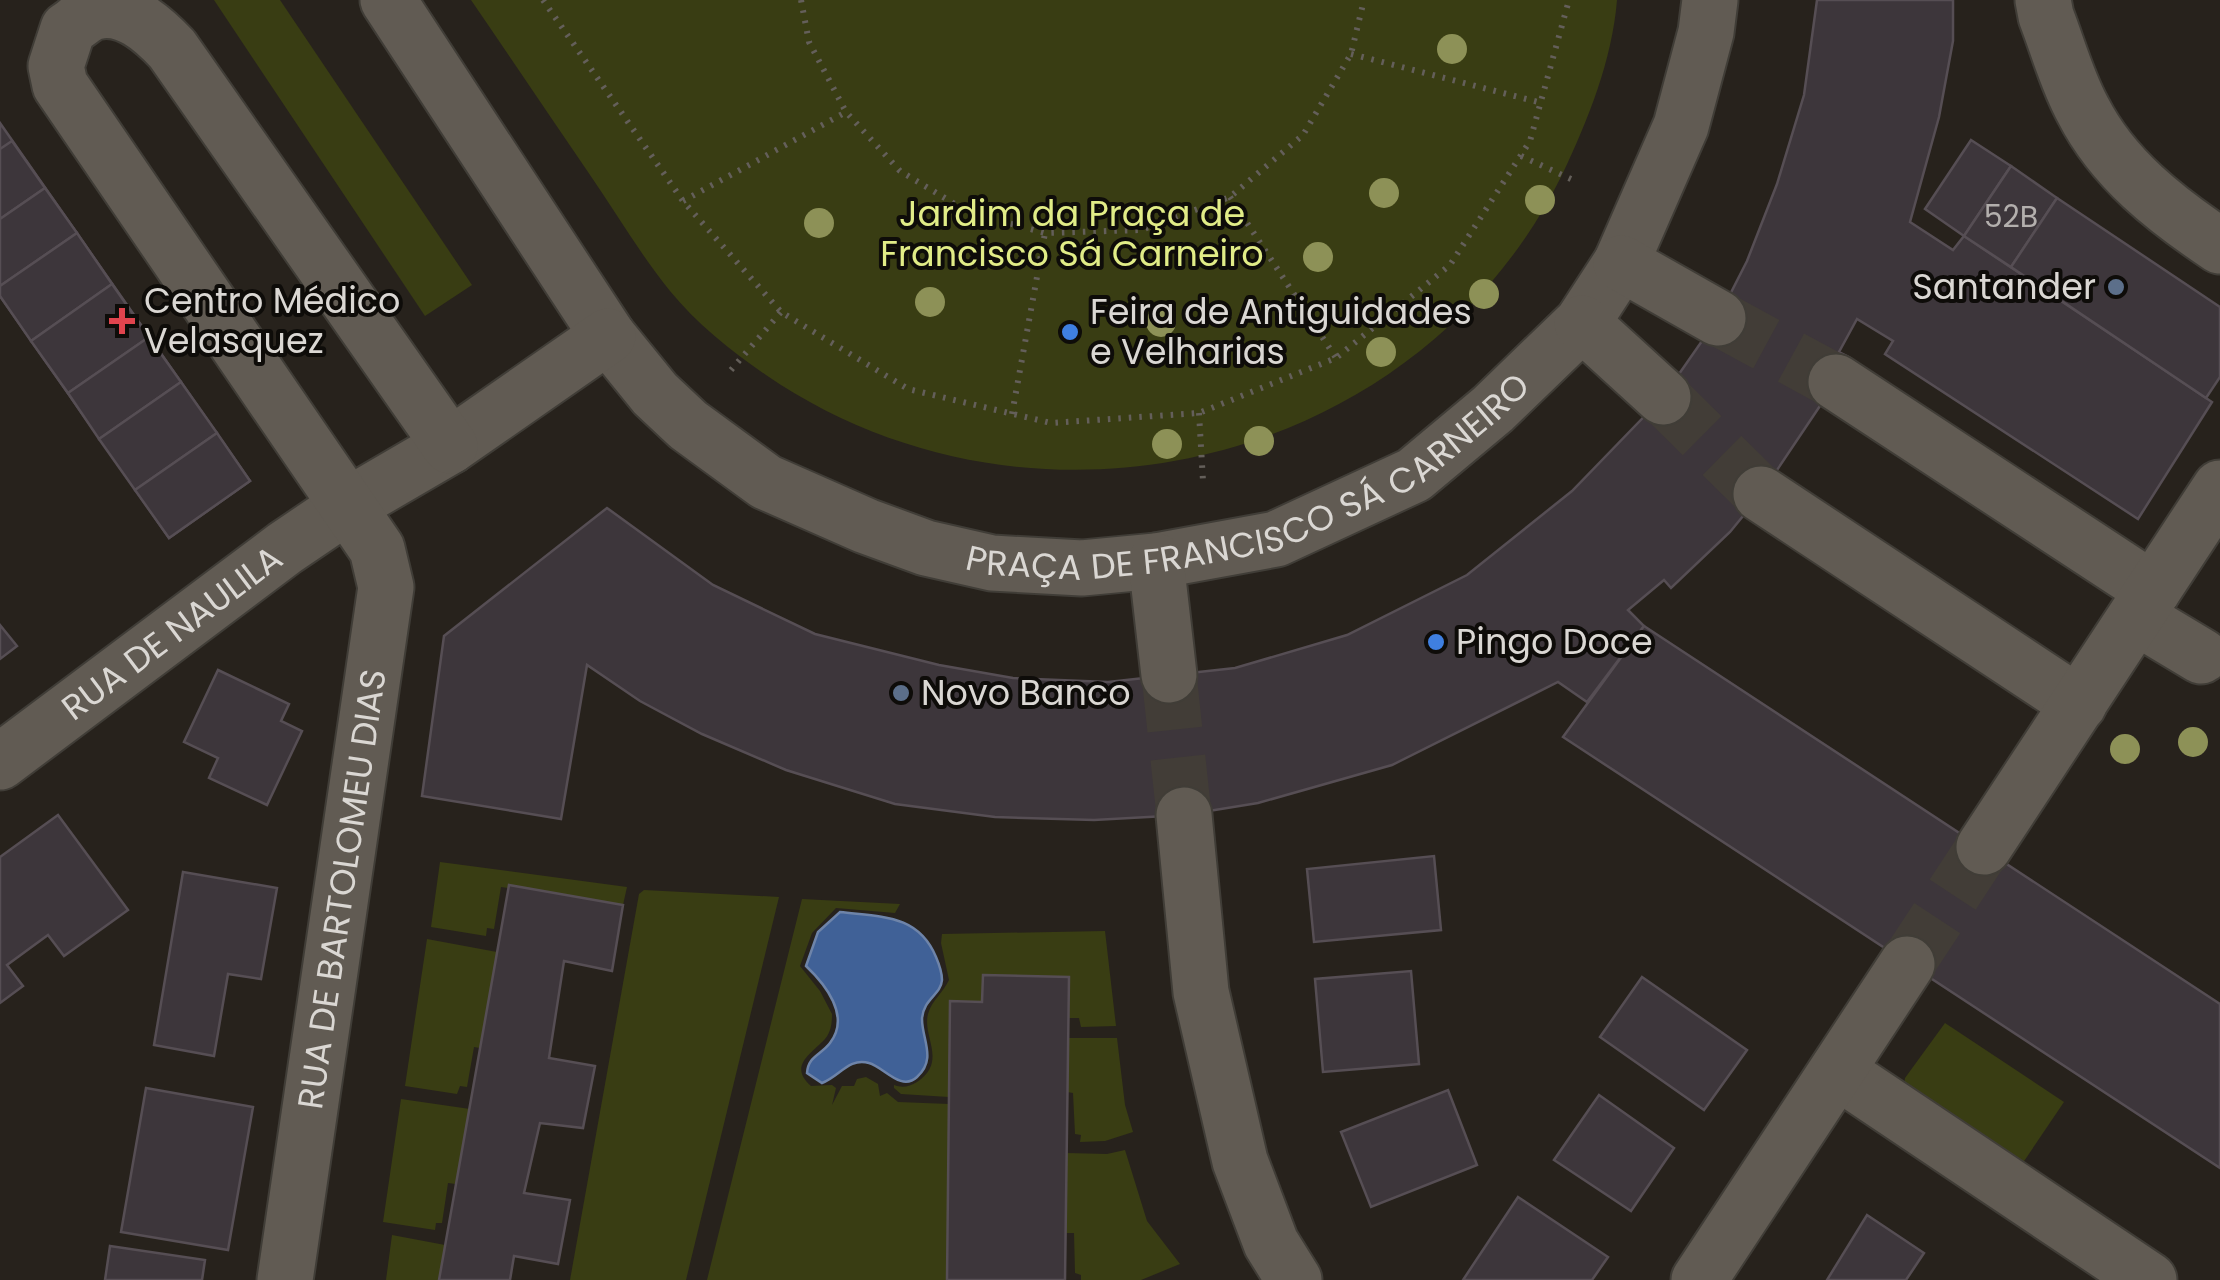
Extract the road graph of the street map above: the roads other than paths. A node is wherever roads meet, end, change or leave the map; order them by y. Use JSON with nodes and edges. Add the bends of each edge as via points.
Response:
{"nodes":[{"id":1,"x":388,"y":0,"type":"edge"},
{"id":2,"x":1710,"y":0,"type":"edge"},
{"id":3,"x":2043,"y":0,"type":"edge"},
{"id":4,"x":2220,"y":246,"type":"edge"},
{"id":5,"x":1621,"y":263,"type":"junction"},
{"id":6,"x":1718,"y":318,"type":"tunnel mouth"},
{"id":7,"x":1582,"y":323,"type":"junction"},
{"id":8,"x":608,"y":336,"type":"junction"},
{"id":9,"x":1836,"y":382,"type":"tunnel mouth"},
{"id":10,"x":1663,"y":397,"type":"tunnel mouth"},
{"id":11,"x":450,"y":446,"type":"junction"},
{"id":12,"x":2220,"y":488,"type":"edge"},
{"id":13,"x":1761,"y":494,"type":"tunnel mouth"},
{"id":14,"x":347,"y":506,"type":"junction"},
{"id":15,"x":1156,"y":561,"type":"junction"},
{"id":16,"x":2145,"y":603,"type":"junction"},
{"id":17,"x":2201,"y":656,"type":"dead end"},
{"id":18,"x":1168,"y":675,"type":"tunnel mouth"},
{"id":19,"x":2079,"y":704,"type":"junction"},
{"id":20,"x":0,"y":762,"type":"edge"},
{"id":21,"x":1184,"y":815,"type":"tunnel mouth"},
{"id":22,"x":1984,"y":847,"type":"tunnel mouth"},
{"id":23,"x":1907,"y":964,"type":"tunnel mouth"},
{"id":24,"x":1837,"y":1072,"type":"junction"},
{"id":25,"x":285,"y":1280,"type":"edge"},
{"id":26,"x":1294,"y":1280,"type":"edge"},
{"id":27,"x":1698,"y":1280,"type":"edge"},
{"id":28,"x":2149,"y":1280,"type":"edge"}],
"edges":[{"from":1,"to":8,"type":"street","name":"PRAÇA DE FRANCISCO SÁ CARNEIRO"},
{"from":2,"to":5,"type":"street","name":"PRAÇA DE FRANCISCO SÁ CARNEIRO","via":[[1681,126]]},
{"from":3,"to":4,"type":"street","via":[[2083,112],[2133,180]]},
{"from":5,"to":6,"type":"street"},
{"from":5,"to":7,"type":"street","name":"PRAÇA DE FRANCISCO SÁ CARNEIRO"},
{"from":7,"to":10,"type":"street"},
{"from":7,"to":15,"type":"street","name":"PRAÇA DE FRANCISCO SÁ CARNEIRO","via":[[1414,475],[1276,538]]},
{"from":8,"to":11,"type":"street"},
{"from":8,"to":15,"type":"street","name":"PRAÇA DE FRANCISCO SÁ CARNEIRO","via":[[688,425],[766,482],[866,526],[992,564],[1082,568]]},
{"from":9,"to":16,"type":"street"},
{"from":11,"to":14,"type":"street"},
{"from":11,"to":14,"type":"street","via":[[172,49],[122,12],[95,12],[68,29],[56,66],[60,85]]},
{"from":12,"to":16,"type":"street"},
{"from":13,"to":19,"type":"street"},
{"from":14,"to":20,"type":"street","name":"RUA DE NAULILA"},
{"from":14,"to":25,"type":"street","name":"RUA DE BARTOLOMEU DIAS","via":[[378,549],[386,586]]},
{"from":15,"to":18,"type":"street"},
{"from":16,"to":17,"type":"street"},
{"from":16,"to":19,"type":"street"},
{"from":19,"to":22,"type":"street"},
{"from":21,"to":26,"type":"street","via":[[1201,992],[1236,1142],[1271,1244]]},
{"from":23,"to":24,"type":"street"},
{"from":24,"to":27,"type":"street"},
{"from":24,"to":28,"type":"street"}]}
